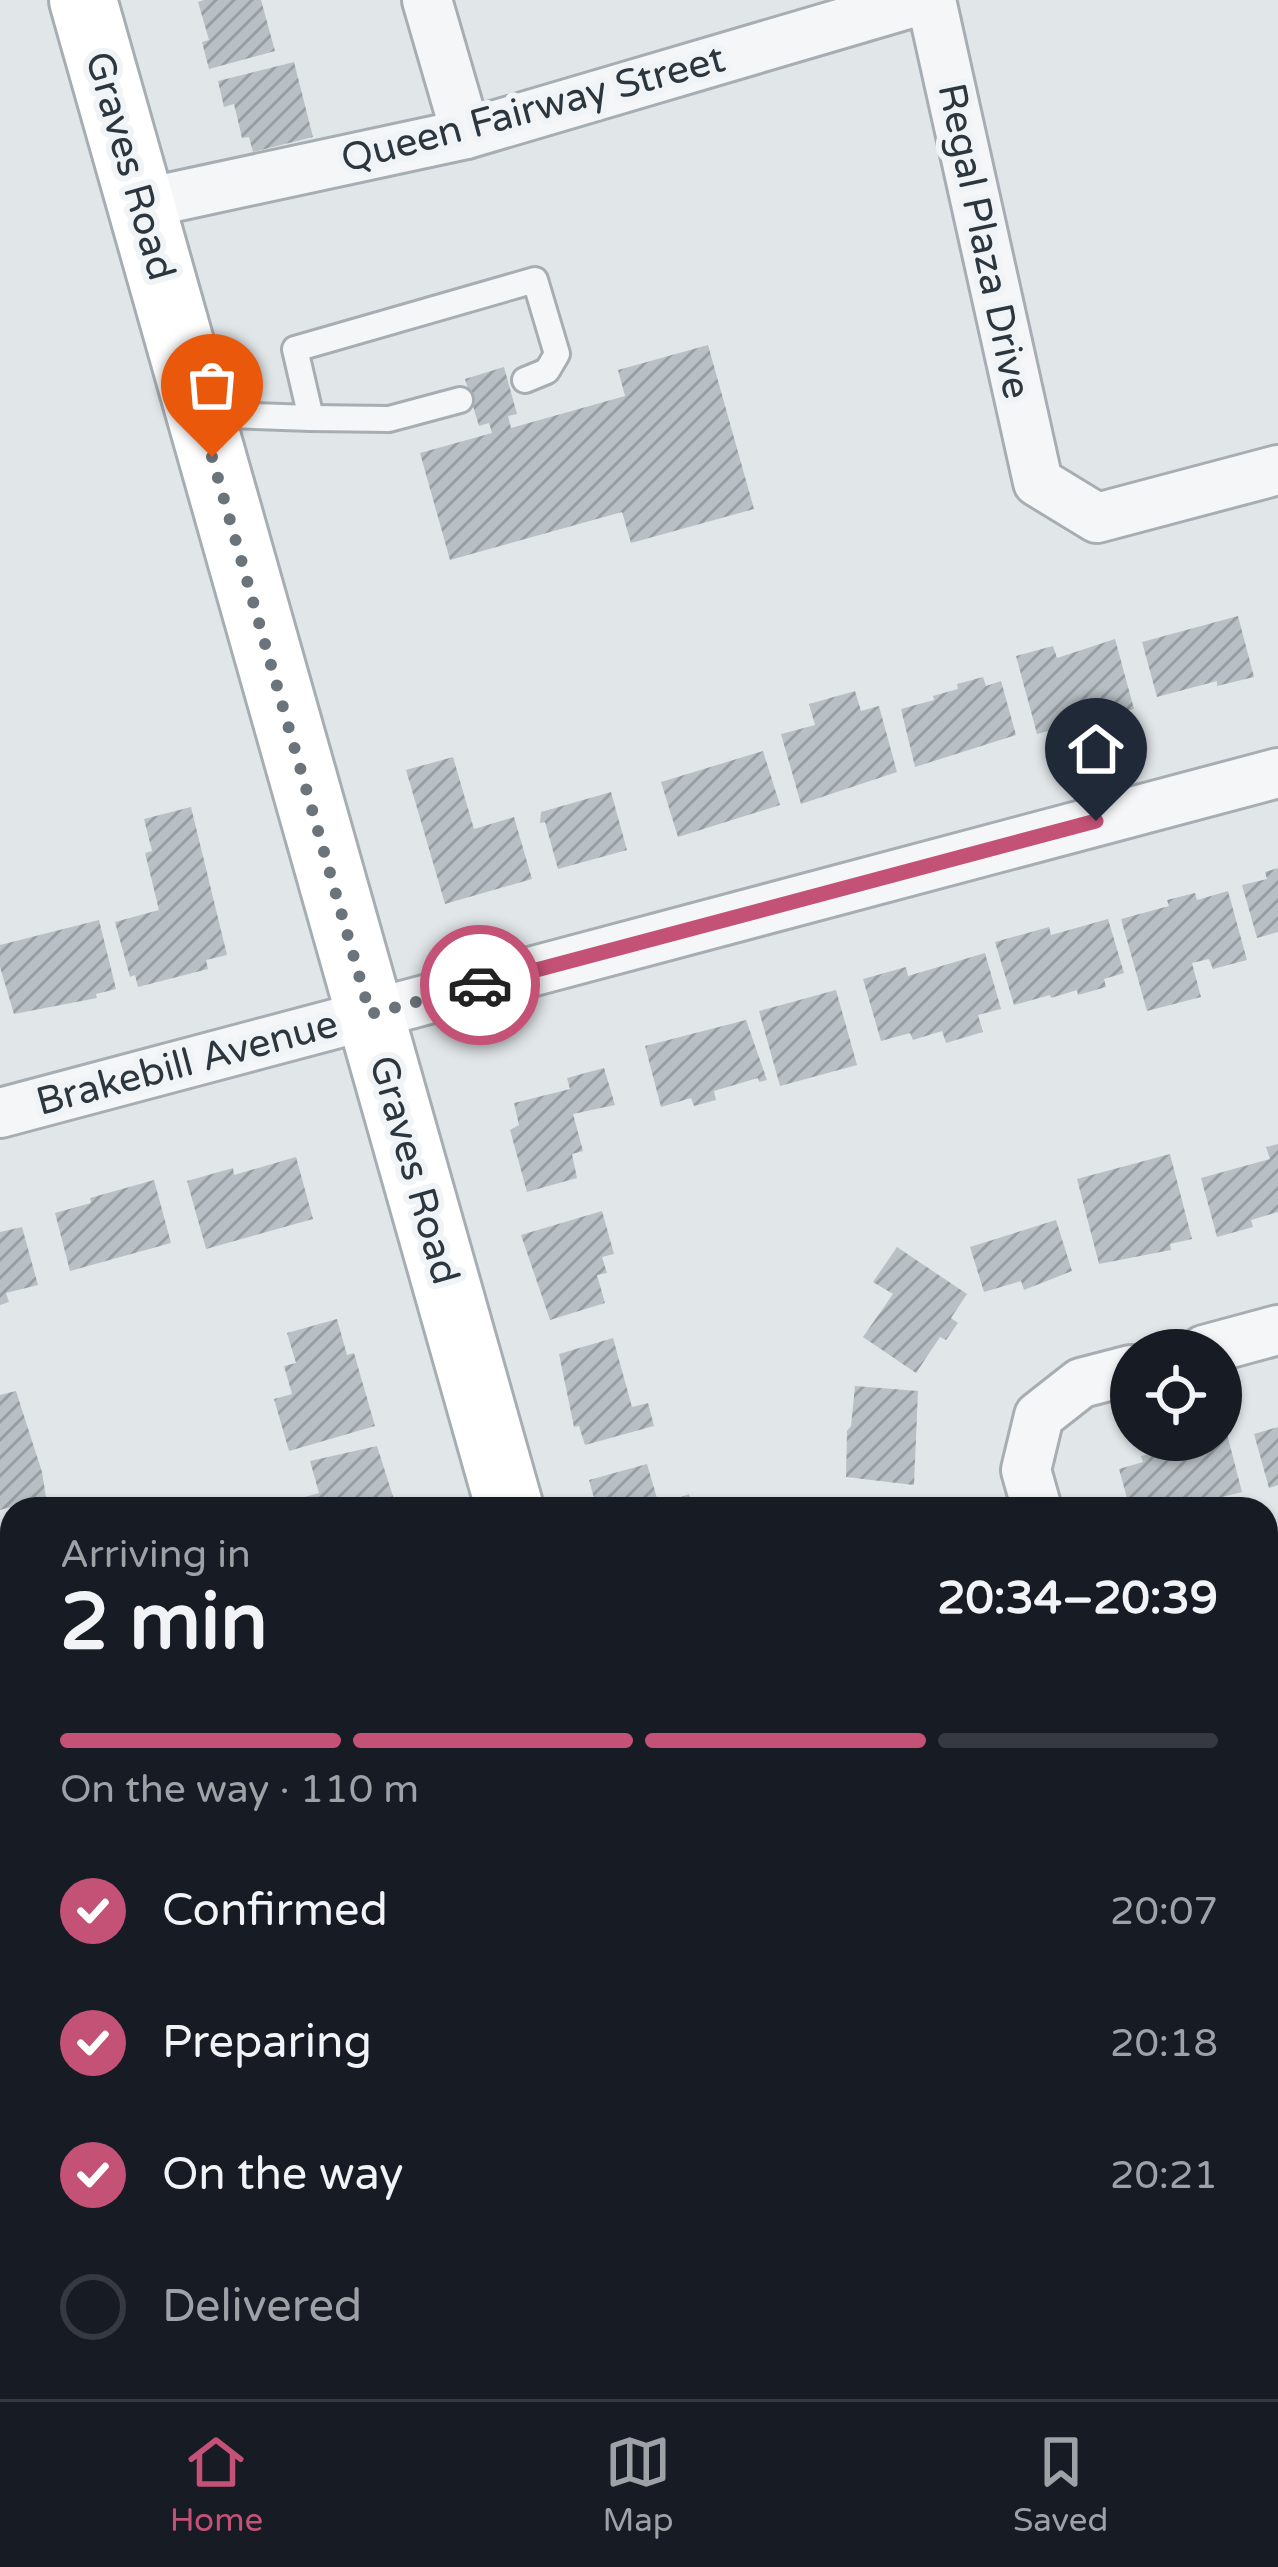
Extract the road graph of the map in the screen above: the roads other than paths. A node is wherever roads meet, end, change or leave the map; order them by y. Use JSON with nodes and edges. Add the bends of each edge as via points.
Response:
{"nodes":[{"id":1,"x":83,"y":0,"type":"edge"},
{"id":2,"x":427,"y":0,"type":"edge"},
{"id":3,"x":921,"y":0,"type":"edge"},
{"id":4,"x":931,"y":0,"type":"edge"},
{"id":5,"x":466,"y":134,"type":"junction"},
{"id":6,"x":140,"y":204,"type":"junction"},
{"id":7,"x":525,"y":380,"type":"dead end"},
{"id":8,"x":460,"y":400,"type":"dead end"},
{"id":9,"x":200,"y":413,"type":"junction"},
{"id":10,"x":311,"y":418,"type":"junction"},
{"id":11,"x":1278,"y":470,"type":"edge"},
{"id":12,"x":1278,"y":773,"type":"edge"},
{"id":13,"x":370,"y":1014,"type":"junction"},
{"id":14,"x":0,"y":1113,"type":"edge"},
{"id":15,"x":1278,"y":1330,"type":"edge"},
{"id":16,"x":1242,"y":1340,"type":"edge"},
{"id":17,"x":1110,"y":1376,"type":"edge"},
{"id":18,"x":507,"y":1497,"type":"edge"},
{"id":19,"x":1034,"y":1497,"type":"edge"}],
"edges":[{"from":1,"to":6,"type":"street","name":"Graves Road"},
{"from":2,"to":5,"type":"street"},
{"from":3,"to":5,"type":"street","name":"Queen Fairway Street"},
{"from":4,"to":11,"type":"street","name":"Regal Plaza Drive","via":[[1037,482],[1097,518]]},
{"from":5,"to":6,"type":"street","name":"Queen Fairway Street"},
{"from":6,"to":9,"type":"street","name":"Graves Road"},
{"from":7,"to":10,"type":"lane","via":[[547,371],[557,354],[536,280],[295,349]]},
{"from":8,"to":10,"type":"lane","via":[[388,419]]},
{"from":9,"to":10,"type":"lane"},
{"from":9,"to":13,"type":"street","name":"Graves Road"},
{"from":12,"to":13,"type":"street","name":"Brakebill Avenue"},
{"from":13,"to":14,"type":"street","name":"Brakebill Avenue"},
{"from":13,"to":18,"type":"street","name":"Graves Road"},
{"from":15,"to":16,"type":"street"},
{"from":17,"to":19,"type":"street","via":[[1082,1383],[1039,1415],[1026,1470]]}]}
